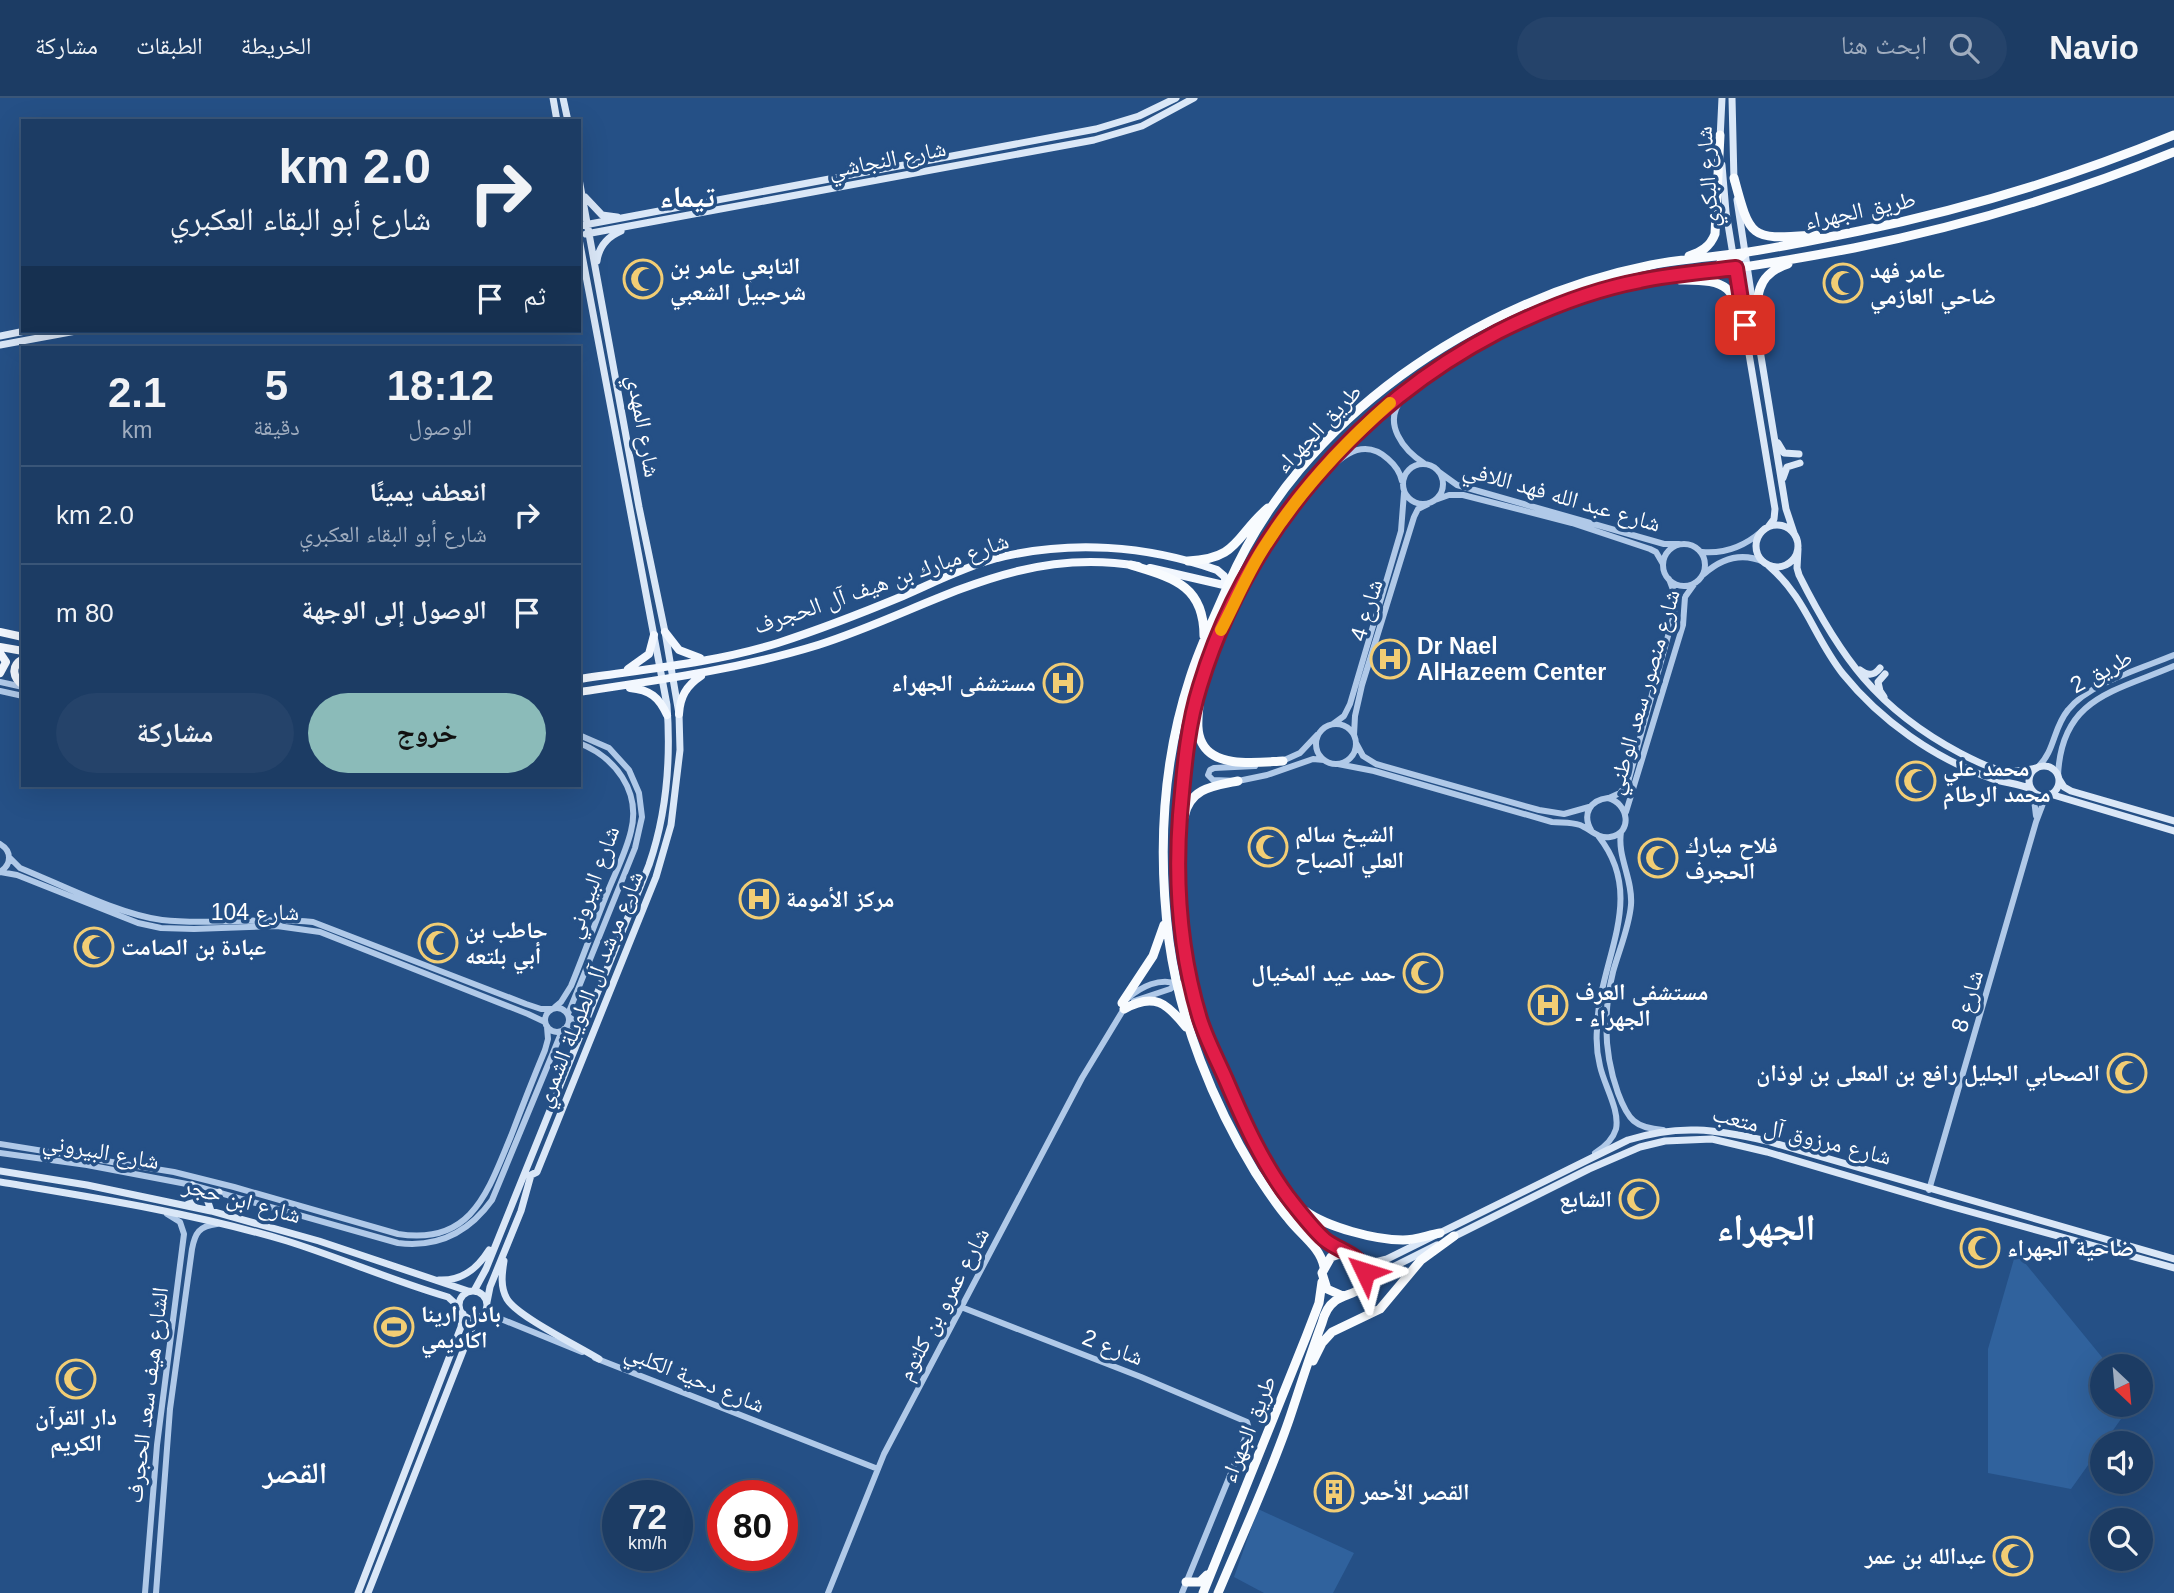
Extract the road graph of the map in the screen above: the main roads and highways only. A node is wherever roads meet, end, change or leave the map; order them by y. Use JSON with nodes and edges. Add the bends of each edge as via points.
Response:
{"nodes":[{"id":1,"x":552,"y":98,"type":"edge"},
{"id":2,"x":563,"y":98,"type":"edge"},
{"id":3,"x":1176,"y":98,"type":"edge"},
{"id":4,"x":1194,"y":98,"type":"edge"},
{"id":5,"x":1722,"y":98,"type":"edge"},
{"id":6,"x":1732,"y":98,"type":"edge"},
{"id":7,"x":1721,"y":114,"type":"junction"},
{"id":8,"x":557,"y":119,"type":"edge"},
{"id":9,"x":568,"y":119,"type":"edge"},
{"id":10,"x":1720,"y":135,"type":"junction"},
{"id":11,"x":2174,"y":135,"type":"edge"},
{"id":12,"x":1037,"y":140,"type":"junction"},
{"id":13,"x":1022,"y":143,"type":"junction"},
{"id":14,"x":1732,"y":143,"type":"junction"},
{"id":15,"x":1037,"y":150,"type":"junction"},
{"id":16,"x":1024,"y":153,"type":"junction"},
{"id":17,"x":2174,"y":153,"type":"edge"},
{"id":18,"x":1734,"y":178,"type":"junction"},
{"id":19,"x":581,"y":187,"type":"edge"},
{"id":20,"x":582,"y":191,"type":"junction"},
{"id":21,"x":749,"y":195,"type":"junction"},
{"id":22,"x":750,"y":204,"type":"junction"},
{"id":23,"x":625,"y":219,"type":"junction"},
{"id":24,"x":631,"y":227,"type":"junction"},
{"id":25,"x":586,"y":228,"type":"edge"},
{"id":26,"x":1856,"y":232,"type":"junction"},
{"id":27,"x":581,"y":248,"type":"edge"},
{"id":28,"x":1837,"y":251,"type":"junction"},
{"id":29,"x":1747,"y":258,"type":"junction"},
{"id":30,"x":1735,"y":261,"type":"junction"},
{"id":31,"x":581,"y":264,"type":"edge"},
{"id":32,"x":1651,"y":265,"type":"junction"},
{"id":33,"x":596,"y":268,"type":"junction"},
{"id":34,"x":585,"y":269,"type":"junction"},
{"id":35,"x":1640,"y":281,"type":"junction"},
{"id":36,"x":21,"y":332,"type":"edge"},
{"id":37,"x":65,"y":333,"type":"edge"},
{"id":38,"x":0,"y":336,"type":"edge"},
{"id":39,"x":1758,"y":341,"type":"junction"},
{"id":40,"x":1747,"y":344,"type":"junction"},
{"id":41,"x":0,"y":345,"type":"edge"},
{"id":42,"x":607,"y":381,"type":"junction"},
{"id":43,"x":617,"y":388,"type":"junction"},
{"id":44,"x":612,"y":410,"type":"junction"},
{"id":45,"x":623,"y":418,"type":"junction"},
{"id":46,"x":1774,"y":433,"type":"junction"},
{"id":47,"x":1783,"y":486,"type":"junction"},
{"id":48,"x":1278,"y":500,"type":"junction"},
{"id":49,"x":1765,"y":529,"type":"junction"},
{"id":50,"x":1794,"y":533,"type":"junction"},
{"id":51,"x":1105,"y":548,"type":"junction"},
{"id":52,"x":1798,"y":549,"type":"junction"},
{"id":53,"x":1007,"y":556,"type":"junction"},
{"id":54,"x":1188,"y":561,"type":"junction"},
{"id":55,"x":1086,"y":563,"type":"junction"},
{"id":56,"x":1766,"y":564,"type":"junction"},
{"id":57,"x":1131,"y":565,"type":"junction"},
{"id":58,"x":1244,"y":583,"type":"junction"},
{"id":59,"x":958,"y":588,"type":"junction"},
{"id":60,"x":1227,"y":591,"type":"junction"},
{"id":61,"x":0,"y":632,"type":"edge"},
{"id":62,"x":664,"y":632,"type":"junction"},
{"id":63,"x":654,"y":635,"type":"junction"},
{"id":64,"x":21,"y":637,"type":"edge"},
{"id":65,"x":1205,"y":639,"type":"junction"},
{"id":66,"x":776,"y":643,"type":"junction"},
{"id":67,"x":0,"y":647,"type":"edge"},
{"id":68,"x":21,"y":651,"type":"edge"},
{"id":69,"x":0,"y":653,"type":"edge"},
{"id":70,"x":778,"y":657,"type":"junction"},
{"id":71,"x":713,"y":658,"type":"junction"},
{"id":72,"x":21,"y":660,"type":"edge"},
{"id":73,"x":1849,"y":661,"type":"junction"},
{"id":74,"x":670,"y":666,"type":"junction"},
{"id":75,"x":660,"y":667,"type":"junction"},
{"id":76,"x":1205,"y":670,"type":"junction"},
{"id":77,"x":624,"y":672,"type":"junction"},
{"id":78,"x":0,"y":673,"type":"edge"},
{"id":79,"x":710,"y":673,"type":"junction"},
{"id":80,"x":673,"y":678,"type":"junction"},
{"id":81,"x":581,"y":679,"type":"edge"},
{"id":82,"x":662,"y":680,"type":"junction"},
{"id":83,"x":21,"y":684,"type":"edge"},
{"id":84,"x":1199,"y":686,"type":"junction"},
{"id":85,"x":603,"y":689,"type":"junction"},
{"id":86,"x":581,"y":692,"type":"edge"},
{"id":87,"x":1896,"y":711,"type":"junction"},
{"id":88,"x":679,"y":714,"type":"junction"},
{"id":89,"x":667,"y":715,"type":"junction"},
{"id":90,"x":1283,"y":761,"type":"road end"},
{"id":91,"x":2037,"y":768,"type":"junction"},
{"id":92,"x":2059,"y":778,"type":"junction"},
{"id":93,"x":1238,"y":781,"type":"road end"},
{"id":94,"x":2032,"y":790,"type":"junction"},
{"id":95,"x":2049,"y":794,"type":"junction"},
{"id":96,"x":2174,"y":821,"type":"edge"},
{"id":97,"x":2174,"y":831,"type":"edge"},
{"id":98,"x":1177,"y":882,"type":"junction"},
{"id":99,"x":638,"y":892,"type":"junction"},
{"id":100,"x":1166,"y":913,"type":"junction"},
{"id":101,"x":632,"y":935,"type":"junction"},
{"id":102,"x":1188,"y":969,"type":"junction"},
{"id":103,"x":1177,"y":984,"type":"junction"},
{"id":104,"x":1209,"y":1041,"type":"junction"},
{"id":105,"x":1195,"y":1044,"type":"junction"},
{"id":106,"x":525,"y":1170,"type":"junction"},
{"id":107,"x":0,"y":1171,"type":"edge"},
{"id":108,"x":0,"y":1182,"type":"edge"},
{"id":109,"x":192,"y":1185,"type":"road end"},
{"id":110,"x":116,"y":1190,"type":"junction"},
{"id":111,"x":219,"y":1192,"type":"road end"},
{"id":112,"x":128,"y":1193,"type":"junction"},
{"id":113,"x":1288,"y":1198,"type":"junction"},
{"id":114,"x":113,"y":1200,"type":"junction"},
{"id":115,"x":124,"y":1203,"type":"junction"},
{"id":116,"x":186,"y":1205,"type":"junction"},
{"id":117,"x":211,"y":1211,"type":"junction"},
{"id":118,"x":521,"y":1211,"type":"junction"},
{"id":119,"x":501,"y":1228,"type":"junction"},
{"id":120,"x":288,"y":1231,"type":"junction"},
{"id":121,"x":1440,"y":1233,"type":"junction"},
{"id":122,"x":2069,"y":1233,"type":"junction"},
{"id":123,"x":299,"y":1234,"type":"junction"},
{"id":124,"x":1454,"y":1236,"type":"junction"},
{"id":125,"x":2082,"y":1237,"type":"junction"},
{"id":126,"x":285,"y":1241,"type":"junction"},
{"id":127,"x":509,"y":1242,"type":"junction"},
{"id":128,"x":294,"y":1244,"type":"junction"},
{"id":129,"x":1353,"y":1256,"type":"junction"},
{"id":130,"x":2174,"y":1259,"type":"edge"},
{"id":131,"x":1324,"y":1267,"type":"junction"},
{"id":132,"x":2174,"y":1268,"type":"edge"},
{"id":133,"x":1323,"y":1278,"type":"junction"},
{"id":134,"x":430,"y":1279,"type":"junction"},
{"id":135,"x":1361,"y":1288,"type":"junction"},
{"id":136,"x":471,"y":1291,"type":"junction"},
{"id":137,"x":1342,"y":1296,"type":"junction"},
{"id":138,"x":487,"y":1304,"type":"junction"},
{"id":139,"x":461,"y":1310,"type":"junction"},
{"id":140,"x":477,"y":1318,"type":"junction"},
{"id":141,"x":598,"y":1359,"type":"road end"},
{"id":142,"x":1306,"y":1370,"type":"junction"},
{"id":143,"x":1290,"y":1376,"type":"junction"},
{"id":144,"x":1302,"y":1381,"type":"junction"},
{"id":145,"x":439,"y":1385,"type":"junction"},
{"id":146,"x":1279,"y":1401,"type":"junction"},
{"id":147,"x":1293,"y":1407,"type":"junction"},
{"id":148,"x":434,"y":1423,"type":"junction"},
{"id":149,"x":375,"y":1548,"type":"junction"},
{"id":150,"x":1212,"y":1569,"type":"junction"},
{"id":151,"x":375,"y":1574,"type":"junction"},
{"id":152,"x":1186,"y":1582,"type":"road end"},
{"id":153,"x":358,"y":1593,"type":"edge"},
{"id":154,"x":368,"y":1593,"type":"edge"},
{"id":155,"x":1203,"y":1593,"type":"edge"},
{"id":156,"x":1218,"y":1593,"type":"edge"}],
"edges":[{"from":1,"to":8,"type":"main road"},
{"from":2,"to":9,"type":"main road"},
{"from":3,"to":12,"type":"main road","name":"شارع النجاشي","via":[[1119,122]]},
{"from":4,"to":15,"type":"main road","name":"شارع النجاشي","via":[[1122,133]]},
{"from":5,"to":7,"type":"main road","name":"شارع البكري"},
{"from":6,"to":14,"type":"main road","name":"شارع البكري"},
{"from":7,"to":10,"type":"main road","name":"شارع البكري"},
{"from":7,"to":14,"type":"main road","via":[[1724,140]]},
{"from":10,"to":30,"type":"main road","name":"شارع البكري"},
{"from":10,"to":32,"type":"highway","via":[[1712,240],[1698,253]]},
{"from":11,"to":26,"type":"highway","name":"طريق الجهراء","via":[[2058,179]]},
{"from":12,"to":13,"type":"main road","name":"شارع النجاشي"},
{"from":12,"to":15,"type":"main road"},
{"from":13,"to":16,"type":"main road"},
{"from":13,"to":21,"type":"main road","name":"شارع النجاشي"},
{"from":14,"to":18,"type":"main road","name":"شارع البكري"},
{"from":15,"to":16,"type":"main road","name":"شارع النجاشي"},
{"from":16,"to":22,"type":"main road","name":"شارع النجاشي"},
{"from":17,"to":28,"type":"highway","name":"طريق الجهراء","via":[[1985,216]]},
{"from":18,"to":26,"type":"highway","via":[[1744,217],[1763,236]]},
{"from":18,"to":29,"type":"main road","name":"شارع البكري"},
{"from":19,"to":20,"type":"main road","name":"شارع المهدي"},
{"from":20,"to":23,"type":"main road","via":[[602,215]]},
{"from":20,"to":25,"type":"main road","name":"شارع المهدي"},
{"from":21,"to":22,"type":"main road","via":[[746,200]]},
{"from":21,"to":23,"type":"main road","name":"شارع النجاشي"},
{"from":22,"to":24,"type":"main road","name":"شارع النجاشي"},
{"from":23,"to":25,"type":"main road","name":"شارع النجاشي"},
{"from":24,"to":25,"type":"main road","name":"شارع النجاشي"},
{"from":24,"to":33,"type":"main road","via":[[606,240]]},
{"from":25,"to":33,"type":"main road","name":"شارع المهدي"},
{"from":26,"to":29,"type":"highway","name":"طريق الجهراء"},
{"from":27,"to":34,"type":"main road","name":"شارع المهدي"},
{"from":28,"to":29,"type":"highway","name":"طريق الجهراء"},
{"from":28,"to":39,"type":"highway","via":[[1782,265],[1766,276],[1758,295]]},
{"from":29,"to":30,"type":"highway"},
{"from":29,"to":30,"type":"highway","name":"طريق الجهراء"},
{"from":29,"to":39,"type":"main road","name":"شارع البكري"},
{"from":30,"to":32,"type":"highway","name":"طريق الجهراء"},
{"from":30,"to":35,"type":"highway","via":[[1646,276]]},
{"from":30,"to":40,"type":"main road","name":"شارع البكري"},
{"from":31,"to":34,"type":"main road"},
{"from":32,"to":48,"type":"highway","name":"طريق الجهراء","via":[[1544,298],[1442,346],[1343,423]]},
{"from":33,"to":43,"type":"main road","name":"شارع المهدي"},
{"from":34,"to":42,"type":"main road","name":"شارع المهدي"},
{"from":35,"to":40,"type":"highway","via":[[1708,280],[1722,285],[1735,300]]},
{"from":35,"to":58,"type":"highway","name":"طريق الجهراء","via":[[1520,322],[1476,345],[1390,403],[1354,434],[1301,494]]},
{"from":36,"to":38,"type":"main road"},
{"from":37,"to":41,"type":"main road"},
{"from":39,"to":46,"type":"main road","name":"شارع البكري"},
{"from":40,"to":49,"type":"main road","name":"شارع البكري","via":[[1775,509],[1774,519]]},
{"from":42,"to":43,"type":"main road"},
{"from":42,"to":44,"type":"main road","name":"شارع المهدي"},
{"from":43,"to":45,"type":"main road","name":"شارع المهدي"},
{"from":44,"to":45,"type":"main road"},
{"from":44,"to":63,"type":"main road","name":"شارع المهدي"},
{"from":45,"to":62,"type":"main road","name":"شارع المهدي"},
{"from":46,"to":47,"type":"main road","name":"شارع البكري"},
{"from":46,"to":47,"type":"main road","via":[[1782,452],[1799,459],[1787,467]]},
{"from":47,"to":50,"type":"main road","name":"شارع البكري"},
{"from":48,"to":54,"type":"highway","via":[[1221,556]]},
{"from":48,"to":60,"type":"highway","name":"طريق الجهراء","via":[[1233,571]]},
{"from":49,"to":50,"type":"main road","via":[[1782,525]]},
{"from":49,"to":56,"type":"main road","via":[[1756,543]]},
{"from":50,"to":52,"type":"main road"},
{"from":51,"to":53,"type":"main road","name":"شارع مبارك بن هيف آل الحجرف"},
{"from":51,"to":54,"type":"main road","name":"شارع مبارك بن هيف آل الحجرف"},
{"from":51,"to":55,"type":"main road","via":[[1087,553]]},
{"from":52,"to":56,"type":"main road","via":[[1787,565]]},
{"from":52,"to":73,"type":"main road","via":[[1799,575]]},
{"from":53,"to":59,"type":"main road","via":[[1013,561],[1011,567]]},
{"from":53,"to":66,"type":"main road","name":"شارع مبارك بن هيف آل الحجرف"},
{"from":54,"to":60,"type":"main road","name":"شارع مبارك بن هيف آل الحجرف","via":[[1219,571]]},
{"from":55,"to":57,"type":"main road","name":"شارع مبارك بن هيف آل الحجرف"},
{"from":55,"to":59,"type":"main road","name":"شارع مبارك بن هيف آل الحجرف","via":[[1035,566]]},
{"from":56,"to":94,"type":"main road","via":[[1793,589],[1842,673],[1892,722],[1961,766]]},
{"from":57,"to":60,"type":"main road","name":"شارع مبارك بن هيف آل الحجرف","via":[[1170,571]]},
{"from":57,"to":65,"type":"highway","via":[[1189,591],[1202,610]]},
{"from":58,"to":60,"type":"main road","name":"شارع مبارك بن هيف آل الحجرف"},
{"from":58,"to":76,"type":"highway","name":"طريق الجهراء"},
{"from":59,"to":70,"type":"main road","name":"شارع مبارك بن هيف آل الحجرف","via":[[822,644]]},
{"from":60,"to":65,"type":"highway","name":"طريق الجهراء"},
{"from":60,"to":76,"type":"highway"},
{"from":61,"to":64,"type":"main road"},
{"from":62,"to":71,"type":"main road","via":[[689,656]]},
{"from":62,"to":74,"type":"main road","name":"شارع المهدي"},
{"from":63,"to":75,"type":"main road","name":"شارع المهدي"},
{"from":63,"to":77,"type":"main road","via":[[649,654]]},
{"from":65,"to":100,"type":"highway","name":"طريق الجهراء","via":[[1189,681],[1168,770]]},
{"from":66,"to":70,"type":"main road","via":[[772,653]]},
{"from":66,"to":71,"type":"main road","name":"شارع مبارك بن هيف آل الحجرف"},
{"from":67,"to":68,"type":"main road"},
{"from":69,"to":78,"type":"main road","via":[[6,662]]},
{"from":70,"to":79,"type":"main road","name":"شارع مبارك بن هيف آل الحجرف"},
{"from":71,"to":74,"type":"main road","name":"شارع مبارك بن هيف آل الحجرف"},
{"from":72,"to":83,"type":"main road","via":[[14,672]]},
{"from":73,"to":87,"type":"main road"},
{"from":73,"to":87,"type":"main road","via":[[1866,675],[1883,671],[1878,687]]},
{"from":74,"to":75,"type":"main road","name":"شارع مبارك بن هيف آل الحجرف"},
{"from":74,"to":80,"type":"main road","name":"شارع المهدي"},
{"from":75,"to":77,"type":"main road","name":"شارع مبارك بن هيف آل الحجرف"},
{"from":75,"to":82,"type":"main road","name":"شارع المهدي"},
{"from":76,"to":84,"type":"highway","name":"طريق الجهراء"},
{"from":77,"to":81,"type":"main road","name":"شارع مبارك بن هيف آل الحجرف"},
{"from":79,"to":80,"type":"main road","name":"شارع مبارك بن هيف آل الحجرف"},
{"from":79,"to":88,"type":"main road","via":[[684,692]]},
{"from":80,"to":82,"type":"main road","name":"شارع مبارك بن هيف آل الحجرف"},
{"from":80,"to":88,"type":"main road","name":"شارع مرشد آل الطويلة الشمري"},
{"from":82,"to":85,"type":"main road","name":"شارع مبارك بن هيف آل الحجرف"},
{"from":82,"to":89,"type":"main road","name":"شارع مرشد آل الطويلة الشمري"},
{"from":84,"to":90,"type":"highway","via":[[1198,728],[1209,753],[1242,762]]},
{"from":84,"to":98,"type":"highway","name":"طريق الجهراء","via":[[1186,753]]},
{"from":85,"to":86,"type":"main road","name":"شارع مبارك بن هيف آل الحجرف"},
{"from":85,"to":89,"type":"main road","via":[[647,691],[656,696]]},
{"from":87,"to":91,"type":"main road","via":[[1943,744],[1986,765],[2014,773]]},
{"from":88,"to":101,"type":"main road","name":"شارع مرشد آل الطويلة الشمري","via":[[680,750],[671,825]]},
{"from":89,"to":99,"type":"main road","name":"شارع مرشد آل الطويلة الشمري","via":[[664,804],[656,845]]},
{"from":91,"to":92,"type":"main road","via":[[2051,767]]},
{"from":91,"to":94,"type":"main road","via":[[2029,777]]},
{"from":92,"to":95,"type":"main road"},
{"from":92,"to":96,"type":"main road","via":[[2071,791]]},
{"from":93,"to":98,"type":"highway","via":[[1210,786],[1190,802],[1184,817]]},
{"from":94,"to":95,"type":"main road"},
{"from":95,"to":97,"type":"main road"},
{"from":98,"to":102,"type":"highway","name":"طريق الجهراء"},
{"from":99,"to":101,"type":"main road","via":[[643,896]]},
{"from":99,"to":106,"type":"main road","name":"شارع مرشد آل الطويلة الشمري"},
{"from":100,"to":103,"type":"highway","name":"طريق الجهراء"},
{"from":100,"to":105,"type":"highway","via":[[1158,945],[1123,1006],[1150,1001],[1168,1006]]},
{"from":101,"to":118,"type":"main road","name":"شارع مرشد آل الطويلة الشمري","via":[[537,1172],[531,1175]]},
{"from":102,"to":103,"type":"highway"},
{"from":102,"to":104,"type":"highway","name":"طريق الجهراء"},
{"from":103,"to":104,"type":"highway","via":[[1184,988]]},
{"from":103,"to":105,"type":"highway","name":"طريق الجهراء"},
{"from":104,"to":113,"type":"highway","name":"طريق الجهراء","via":[[1256,1146]]},
{"from":105,"to":131,"type":"highway","name":"طريق الجهراء","via":[[1241,1148],[1288,1219],[1317,1249]]},
{"from":106,"to":118,"type":"main road","via":[[526,1184],[517,1208]]},
{"from":106,"to":119,"type":"main road","name":"شارع مرشد آل الطويلة الشمري"},
{"from":107,"to":110,"type":"main road","name":"شارع ابن حجر"},
{"from":108,"to":114,"type":"main road","name":"شارع ابن حجر"},
{"from":109,"to":116,"type":"main road","via":[[198,1196]]},
{"from":110,"to":112,"type":"main road","name":"شارع ابن حجر"},
{"from":110,"to":114,"type":"main road"},
{"from":111,"to":117,"type":"main road","via":[[207,1199]]},
{"from":112,"to":115,"type":"main road"},
{"from":112,"to":116,"type":"main road","name":"شارع ابن حجر"},
{"from":113,"to":121,"type":"highway","via":[[1322,1222],[1373,1235],[1405,1240]]},
{"from":113,"to":129,"type":"highway","name":"طريق الجهراء","via":[[1327,1241]]},
{"from":114,"to":115,"type":"main road","name":"شارع ابن حجر"},
{"from":115,"to":126,"type":"main road","name":"شارع ابن حجر"},
{"from":116,"to":117,"type":"main road","name":"شارع ابن حجر"},
{"from":117,"to":120,"type":"main road","name":"شارع ابن حجر"},
{"from":118,"to":127,"type":"main road","name":"شارع مرشد آل الطويلة الشمري"},
{"from":119,"to":134,"type":"main road","via":[[476,1268],[453,1280]]},
{"from":119,"to":136,"type":"main road","name":"شارع مرشد آل الطويلة الشمري","via":[[486,1269]]},
{"from":120,"to":123,"type":"main road","name":"شارع ابن حجر"},
{"from":120,"to":126,"type":"main road"},
{"from":121,"to":122,"type":"main road","name":"شارع مرزوق آل متعب","via":[[1628,1139],[1665,1130],[1713,1129]]},
{"from":121,"to":129,"type":"main road","name":"شارع مرزوق آل متعب","via":[[1378,1263]]},
{"from":122,"to":124,"type":"main road","name":"شارع مرزوق آل متعب","via":[[1946,1205],[1758,1150],[1693,1139],[1628,1151]]},
{"from":122,"to":125,"type":"main road","name":"شارع مرزوق آل متعب"},
{"from":123,"to":128,"type":"main road"},
{"from":123,"to":134,"type":"main road","name":"شارع ابن حجر"},
{"from":124,"to":135,"type":"main road","name":"شارع مرزوق آل متعب"},
{"from":124,"to":142,"type":"highway","via":[[1422,1260],[1380,1309],[1327,1337]]},
{"from":125,"to":130,"type":"main road","name":"شارع مرزوق آل متعب"},
{"from":125,"to":132,"type":"main road","name":"شارع مرزوق آل متعب"},
{"from":126,"to":128,"type":"main road","name":"شارع ابن حجر"},
{"from":127,"to":138,"type":"main road","name":"شارع مرشد آل الطويلة الشمري"},
{"from":127,"to":141,"type":"main road","via":[[502,1282],[509,1301],[517,1311]]},
{"from":128,"to":139,"type":"main road","name":"شارع ابن حجر","via":[[448,1297]]},
{"from":129,"to":131,"type":"highway","via":[[1331,1257]]},
{"from":129,"to":135,"type":"highway","via":[[1365,1272]]},
{"from":131,"to":133,"type":"highway"},
{"from":133,"to":137,"type":"highway","via":[[1332,1293]]},
{"from":133,"to":143,"type":"highway","name":"طريق الجهراء","via":[[1319,1303]]},
{"from":134,"to":136,"type":"main road","name":"شارع ابن حجر"},
{"from":135,"to":137,"type":"highway"},
{"from":136,"to":138,"type":"main road","via":[[483,1294]]},
{"from":136,"to":139,"type":"main road","via":[[461,1297]]},
{"from":137,"to":142,"type":"highway","name":"طريق الجهراء","via":[[1324,1317]]},
{"from":138,"to":140,"type":"main road","via":[[485,1313]]},
{"from":139,"to":140,"type":"main road"},
{"from":139,"to":145,"type":"main road","via":[[461,1327]]},
{"from":140,"to":148,"type":"main road"},
{"from":142,"to":144,"type":"highway","name":"طريق الجهراء"},
{"from":143,"to":144,"type":"highway"},
{"from":143,"to":146,"type":"highway","name":"طريق الجهراء"},
{"from":144,"to":147,"type":"highway","name":"طريق الجهراء"},
{"from":145,"to":148,"type":"main road","via":[[444,1387]]},
{"from":145,"to":149,"type":"main road"},
{"from":146,"to":147,"type":"highway","via":[[1289,1401]]},
{"from":146,"to":150,"type":"highway","name":"طريق الجهراء"},
{"from":147,"to":156,"type":"highway","name":"طريق الجهراء"},
{"from":148,"to":151,"type":"main road"},
{"from":149,"to":151,"type":"main road","via":[[369,1569]]},
{"from":149,"to":153,"type":"main road"},
{"from":150,"to":152,"type":"highway","via":[[1200,1582]]},
{"from":150,"to":155,"type":"highway","name":"طريق الجهراء"},
{"from":151,"to":154,"type":"main road"}]}
